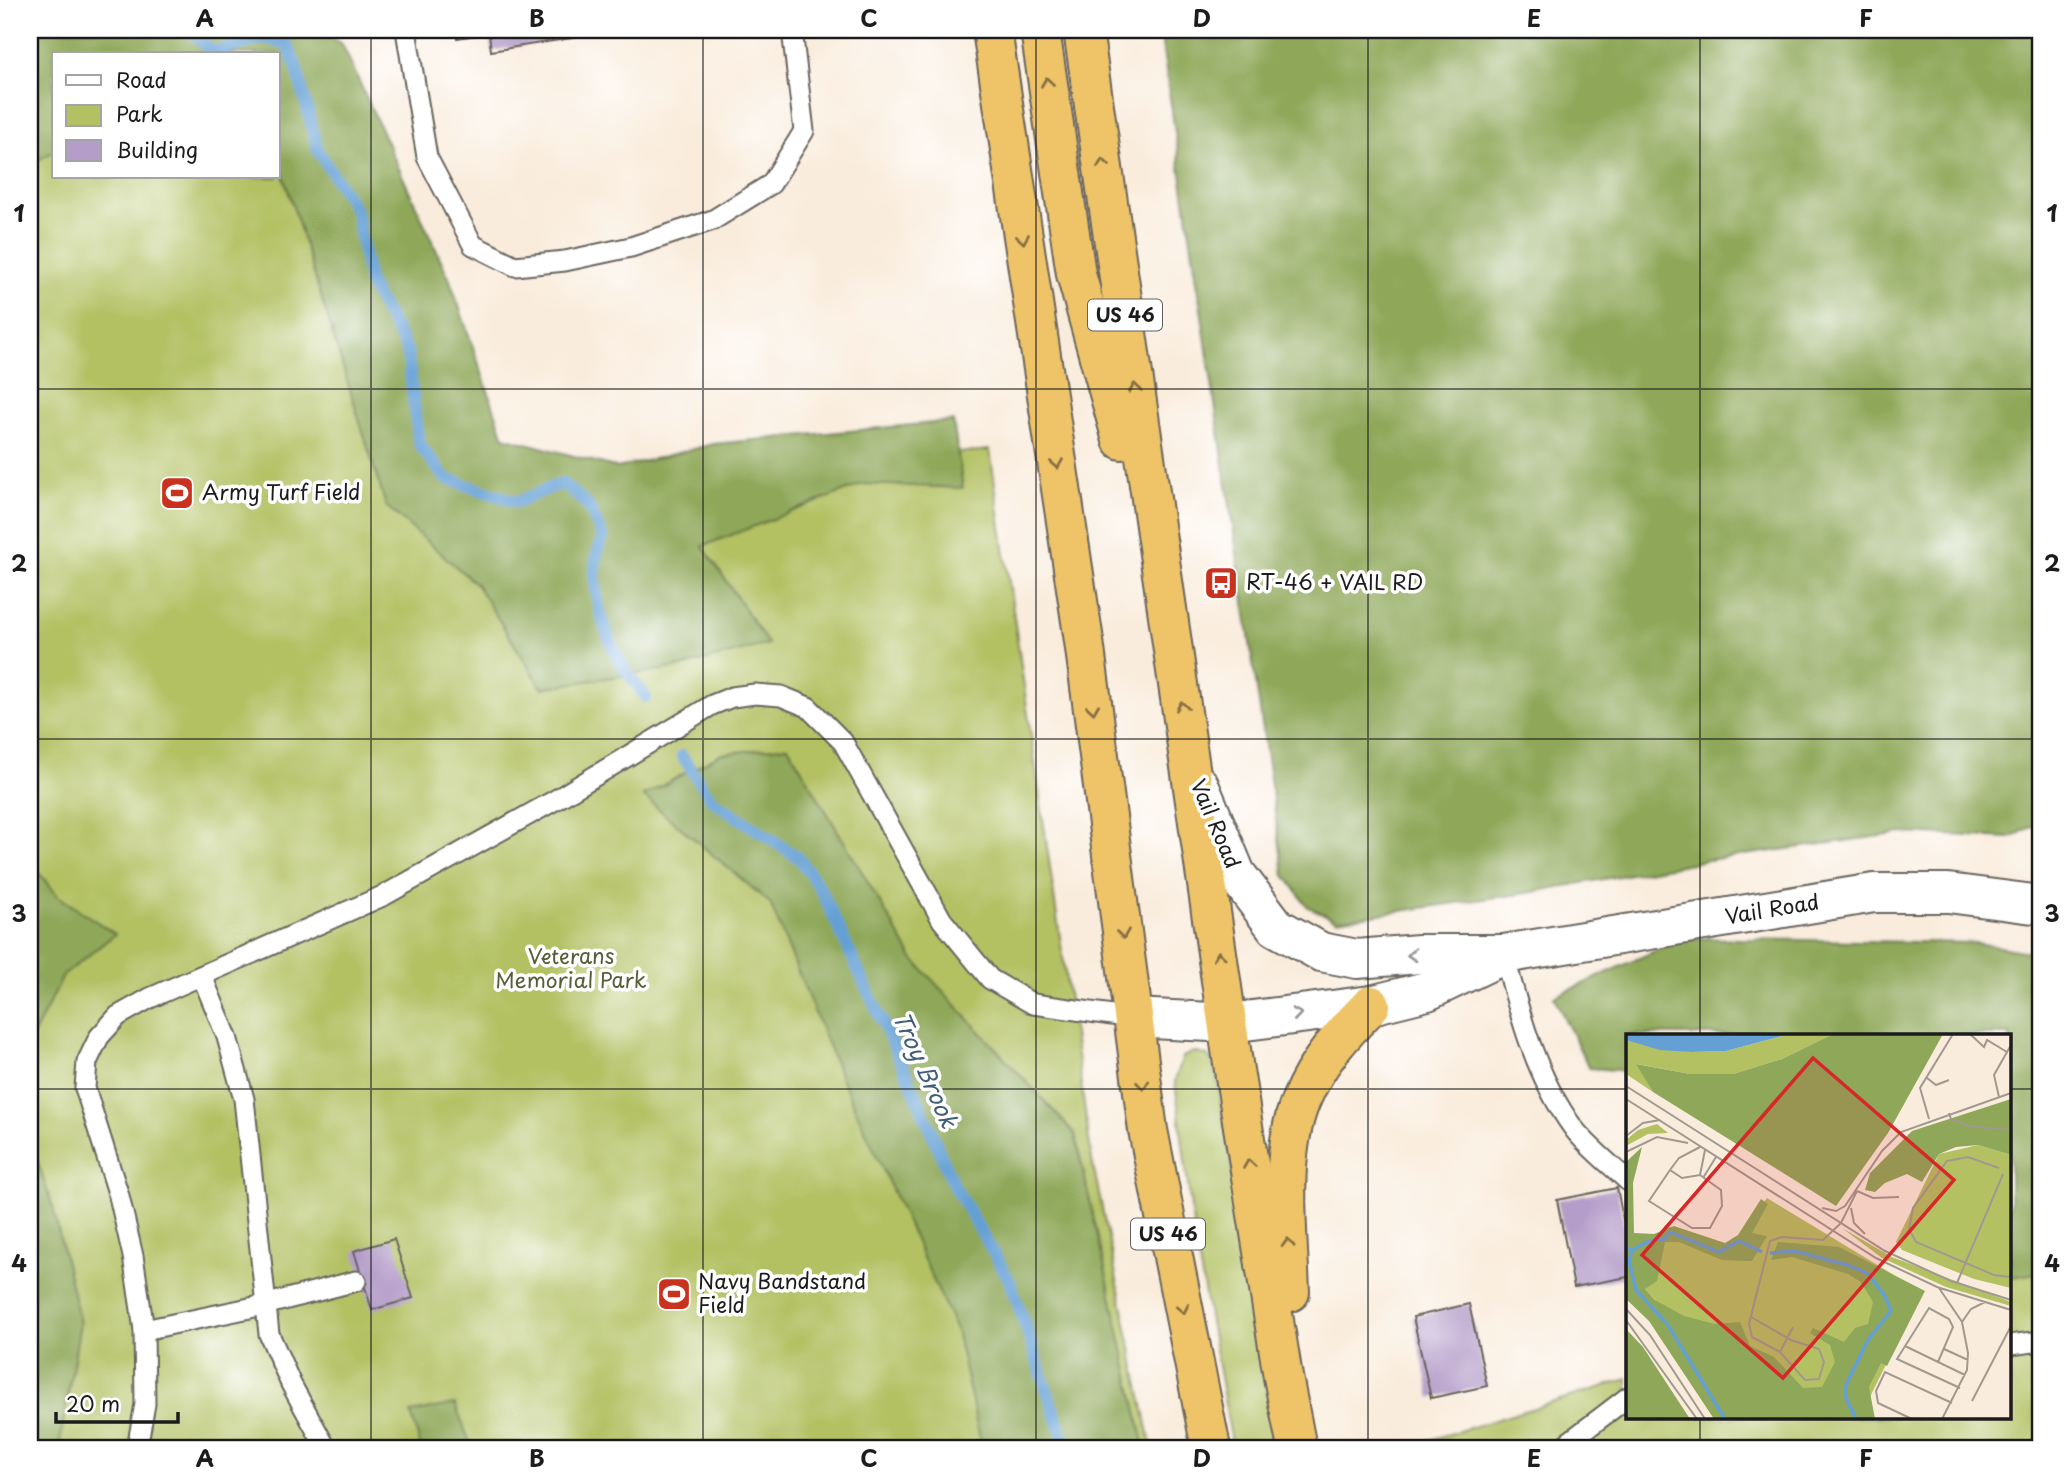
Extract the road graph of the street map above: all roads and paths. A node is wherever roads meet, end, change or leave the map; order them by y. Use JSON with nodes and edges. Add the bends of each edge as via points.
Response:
{"nodes":[{"id":1,"x":406,"y":30,"type":"edge"},
{"id":2,"x":792,"y":30,"type":"edge"},
{"id":3,"x":992,"y":30,"type":"edge"},
{"id":4,"x":1040,"y":30,"type":"edge"},
{"id":5,"x":1083,"y":30,"type":"edge"},
{"id":6,"x":1167,"y":601,"type":"junction"},
{"id":7,"x":1191,"y":766,"type":"junction"},
{"id":8,"x":2041,"y":905,"type":"edge"},
{"id":9,"x":1504,"y":954,"type":"junction"},
{"id":10,"x":202,"y":975,"type":"junction"},
{"id":11,"x":1371,"y":1005,"type":"junction"},
{"id":12,"x":1134,"y":1018,"type":"junction"},
{"id":13,"x":1229,"y":1023,"type":"junction"},
{"id":14,"x":1626,"y":1179,"type":"edge"},
{"id":15,"x":356,"y":1281,"type":"dead end"},
{"id":16,"x":264,"y":1305,"type":"junction"},
{"id":17,"x":144,"y":1330,"type":"junction"},
{"id":18,"x":2041,"y":1342,"type":"edge"},
{"id":19,"x":2011,"y":1345,"type":"edge"},
{"id":20,"x":1626,"y":1399,"type":"edge"},
{"id":21,"x":1296,"y":1441,"type":"edge"},
{"id":22,"x":137,"y":1448,"type":"edge"},
{"id":23,"x":326,"y":1448,"type":"edge"},
{"id":24,"x":1211,"y":1448,"type":"edge"},
{"id":25,"x":1561,"y":1448,"type":"edge"}],
"edges":[{"from":1,"to":2,"type":"lane","via":[[427,157],[473,244],[514,266],[631,247],[713,220],[771,184],[804,131]]},
{"from":3,"to":12,"type":"highway","number":"US 46","one_way":true,"via":[[1084,641]]},
{"from":6,"to":4,"type":"highway","one_way":true,"via":[[1076,274]]},
{"from":6,"to":5,"type":"highway","number":"US 46","one_way":true},
{"from":7,"to":6,"type":"highway","number":"US 46","one_way":true},
{"from":9,"to":7,"type":"street","name":"Vail Road","one_way":true,"via":[[1357,959],[1321,952],[1276,927],[1236,874]]},
{"from":13,"to":7,"type":"highway","number":"US 46","one_way":true},
{"from":8,"to":9,"type":"street","name":"Vail Road","via":[[1948,893],[1874,893]]},
{"from":9,"to":11,"type":"street","name":"Vail Road","via":[[1427,991]]},
{"from":9,"to":14,"type":"lane","via":[[1523,1027],[1548,1087],[1576,1130]]},
{"from":10,"to":12,"type":"lane","via":[[385,895],[557,799],[695,714],[732,697],[755,694],[781,696],[808,707],[843,742],[942,920],[990,979],[1033,1004]]},
{"from":10,"to":16,"type":"lane","via":[[227,1037],[244,1099]]},
{"from":10,"to":17,"type":"lane","via":[[118,1016],[99,1037],[87,1062],[85,1088],[122,1208]]},
{"from":13,"to":11,"type":"street","name":"Vail Road","one_way":true},
{"from":21,"to":11,"type":"highway","one_way":true,"via":[[1286,1183],[1293,1128],[1300,1101],[1318,1066]]},
{"from":12,"to":13,"type":"street","name":"Vail Road"},
{"from":12,"to":24,"type":"highway","number":"US 46","one_way":true,"via":[[1148,1130]]},
{"from":21,"to":13,"type":"highway","number":"US 46","one_way":true},
{"from":15,"to":16,"type":"lane"},
{"from":16,"to":17,"type":"lane"},
{"from":16,"to":23,"type":"lane","via":[[278,1356]]},
{"from":17,"to":22,"type":"lane","via":[[145,1404]]},
{"from":18,"to":19,"type":"lane"},
{"from":20,"to":25,"type":"lane"}]}
